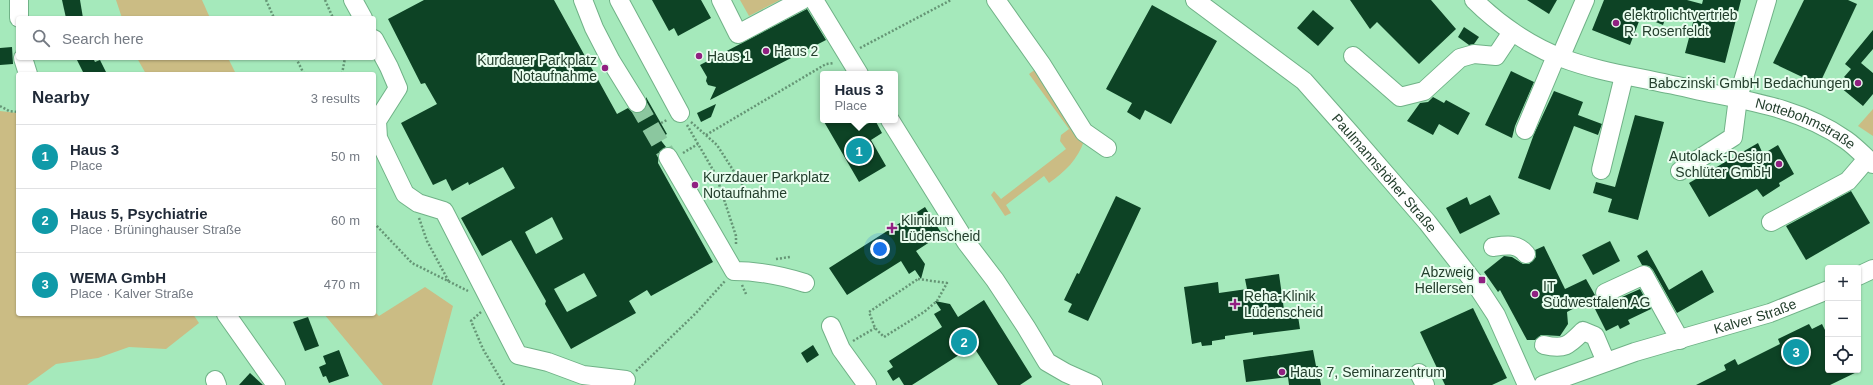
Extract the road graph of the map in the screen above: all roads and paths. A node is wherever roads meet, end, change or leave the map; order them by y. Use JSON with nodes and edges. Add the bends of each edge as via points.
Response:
{"nodes":[{"id":1,"x":19,"y":0,"type":"edge"},
{"id":2,"x":266,"y":0,"type":"edge"},
{"id":3,"x":325,"y":0,"type":"edge"},
{"id":4,"x":353,"y":0,"type":"edge"},
{"id":5,"x":583,"y":0,"type":"edge"},
{"id":6,"x":619,"y":0,"type":"edge"},
{"id":7,"x":721,"y":0,"type":"edge"},
{"id":8,"x":802,"y":0,"type":"edge"},
{"id":9,"x":814,"y":0,"type":"edge"},
{"id":10,"x":951,"y":0,"type":"edge"},
{"id":11,"x":996,"y":0,"type":"edge"},
{"id":12,"x":1195,"y":0,"type":"edge"},
{"id":13,"x":1474,"y":0,"type":"edge"},
{"id":14,"x":1585,"y":0,"type":"edge"},
{"id":15,"x":1767,"y":0,"type":"edge"},
{"id":16,"x":19,"y":16,"type":"edge"},
{"id":17,"x":273,"y":16,"type":"edge"},
{"id":18,"x":332,"y":16,"type":"edge"},
{"id":19,"x":362,"y":16,"type":"edge"},
{"id":20,"x":1512,"y":32,"type":"junction"},
{"id":21,"x":376,"y":43,"type":"edge"},
{"id":22,"x":1353,"y":56,"type":"dead end"},
{"id":23,"x":1558,"y":57,"type":"junction"},
{"id":24,"x":24,"y":60,"type":"edge"},
{"id":25,"x":297,"y":60,"type":"edge"},
{"id":26,"x":345,"y":60,"type":"edge"},
{"id":27,"x":852,"y":63,"type":"edge"},
{"id":28,"x":27,"y":72,"type":"edge"},
{"id":29,"x":303,"y":72,"type":"edge"},
{"id":30,"x":342,"y":72,"type":"edge"},
{"id":31,"x":1624,"y":76,"type":"junction"},
{"id":32,"x":1738,"y":98,"type":"junction"},
{"id":33,"x":637,"y":103,"type":"tunnel mouth"},
{"id":34,"x":0,"y":106,"type":"edge"},
{"id":35,"x":16,"y":112,"type":"edge"},
{"id":36,"x":680,"y":113,"type":"junction"},
{"id":37,"x":892,"y":123,"type":"edge"},
{"id":38,"x":1525,"y":130,"type":"dead end"},
{"id":39,"x":706,"y":135,"type":"junction"},
{"id":40,"x":1106,"y":148,"type":"dead end"},
{"id":41,"x":668,"y":157,"type":"tunnel mouth"},
{"id":42,"x":1870,"y":161,"type":"edge"},
{"id":43,"x":1601,"y":170,"type":"dead end"},
{"id":44,"x":1680,"y":171,"type":"dead end"},
{"id":45,"x":749,"y":195,"type":"dead end"},
{"id":46,"x":418,"y":203,"type":"junction"},
{"id":47,"x":1771,"y":222,"type":"dead end"},
{"id":48,"x":376,"y":226,"type":"edge"},
{"id":49,"x":1493,"y":248,"type":"dead end"},
{"id":50,"x":1526,"y":254,"type":"dead end"},
{"id":51,"x":1873,"y":269,"type":"edge"},
{"id":52,"x":734,"y":271,"type":"junction"},
{"id":53,"x":1861,"y":275,"type":"edge"},
{"id":54,"x":449,"y":282,"type":"junction"},
{"id":55,"x":805,"y":283,"type":"dead end"},
{"id":56,"x":1825,"y":291,"type":"edge"},
{"id":57,"x":471,"y":292,"type":"dead end"},
{"id":58,"x":1605,"y":293,"type":"dead end"},
{"id":59,"x":746,"y":294,"type":"dead end"},
{"id":60,"x":492,"y":302,"type":"junction"},
{"id":61,"x":227,"y":316,"type":"edge"},
{"id":62,"x":831,"y":326,"type":"dead end"},
{"id":63,"x":875,"y":328,"type":"junction"},
{"id":64,"x":1680,"y":340,"type":"junction"},
{"id":65,"x":1544,"y":345,"type":"dead end"},
{"id":66,"x":841,"y":349,"type":"junction"},
{"id":67,"x":1606,"y":362,"type":"junction"},
{"id":68,"x":626,"y":380,"type":"joint"},
{"id":69,"x":275,"y":385,"type":"edge"},
{"id":70,"x":504,"y":385,"type":"edge"},
{"id":71,"x":868,"y":385,"type":"edge"},
{"id":72,"x":1093,"y":385,"type":"edge"},
{"id":73,"x":1527,"y":385,"type":"edge"},
{"id":74,"x":1543,"y":385,"type":"edge"}],
"edges":[{"from":1,"to":16,"type":"street"},
{"from":2,"to":17,"type":"path"},
{"from":3,"to":18,"type":"path"},
{"from":4,"to":19,"type":"street"},
{"from":5,"to":33,"type":"street","via":[[611,61]]},
{"from":6,"to":36,"type":"street"},
{"from":7,"to":8,"type":"street","via":[[738,34]]},
{"from":9,"to":27,"type":"street"},
{"from":10,"to":27,"type":"path"},
{"from":11,"to":40,"type":"street","via":[[1042,65],[1084,132]]},
{"from":12,"to":73,"type":"street","name":"Paulmannshöher Straße","via":[[1304,80],[1427,222],[1481,290],[1496,315]]},
{"from":13,"to":20,"type":"street","name":"Nottebohmstraße"},
{"from":14,"to":23,"type":"street"},
{"from":15,"to":32,"type":"street","name":"Nottebohmstraße"},
{"from":20,"to":22,"type":"street","via":[[1496,56],[1474,54],[1460,58],[1424,91],[1400,97]]},
{"from":20,"to":23,"type":"street","name":"Nottebohmstraße"},
{"from":21,"to":46,"type":"street","via":[[398,88],[377,121],[378,138],[405,194]]},
{"from":23,"to":31,"type":"street","name":"Nottebohmstraße"},
{"from":23,"to":38,"type":"street"},
{"from":24,"to":28,"type":"street"},
{"from":25,"to":29,"type":"path"},
{"from":26,"to":30,"type":"path"},
{"from":27,"to":39,"type":"path","via":[[826,64]]},
{"from":31,"to":32,"type":"street","name":"Nottebohmstraße"},
{"from":31,"to":43,"type":"street"},
{"from":32,"to":42,"type":"street","name":"Nottebohmstraße","via":[[1803,117],[1842,137]]},
{"from":32,"to":44,"type":"street","name":"Nottebohmstraße","via":[[1733,137]]},
{"from":34,"to":35,"type":"path"},
{"from":36,"to":39,"type":"path"},
{"from":36,"to":52,"type":"path","via":[[716,175],[728,208],[736,236]]},
{"from":37,"to":72,"type":"street","via":[[966,242],[995,280],[1047,362]]},
{"from":39,"to":45,"type":"path","via":[[717,145]]},
{"from":41,"to":52,"type":"street"},
{"from":42,"to":47,"type":"street","name":"Nottebohmstraße","via":[[1848,181]]},
{"from":46,"to":54,"type":"path","via":[[420,221],[425,234]]},
{"from":46,"to":60,"type":"street","via":[[444,211]]},
{"from":48,"to":54,"type":"path","via":[[412,263]]},
{"from":49,"to":50,"type":"street","via":[[1513,246],[1521,248]]},
{"from":51,"to":53,"type":"street"},
{"from":52,"to":55,"type":"street","via":[[777,274]]},
{"from":52,"to":59,"type":"path"},
{"from":52,"to":68,"type":"path","via":[[696,313]]},
{"from":54,"to":57,"type":"path"},
{"from":56,"to":64,"type":"street","name":"Kalver Straße","via":[[1770,314]]},
{"from":58,"to":64,"type":"street","via":[[1644,275]]},
{"from":60,"to":68,"type":"street","via":[[518,355],[548,362],[583,376]]},
{"from":60,"to":70,"type":"path","via":[[471,321],[483,349]]},
{"from":61,"to":69,"type":"street"},
{"from":62,"to":66,"type":"street"},
{"from":63,"to":63,"type":"path","via":[[884,337],[938,301],[947,283],[918,279],[869,312]]},
{"from":63,"to":66,"type":"path"},
{"from":64,"to":67,"type":"street","name":"Kalver Straße"},
{"from":65,"to":67,"type":"street","via":[[1553,348],[1569,346],[1583,331],[1595,336]]},
{"from":66,"to":71,"type":"street"},
{"from":67,"to":74,"type":"street","name":"Kalver Straße"}]}
